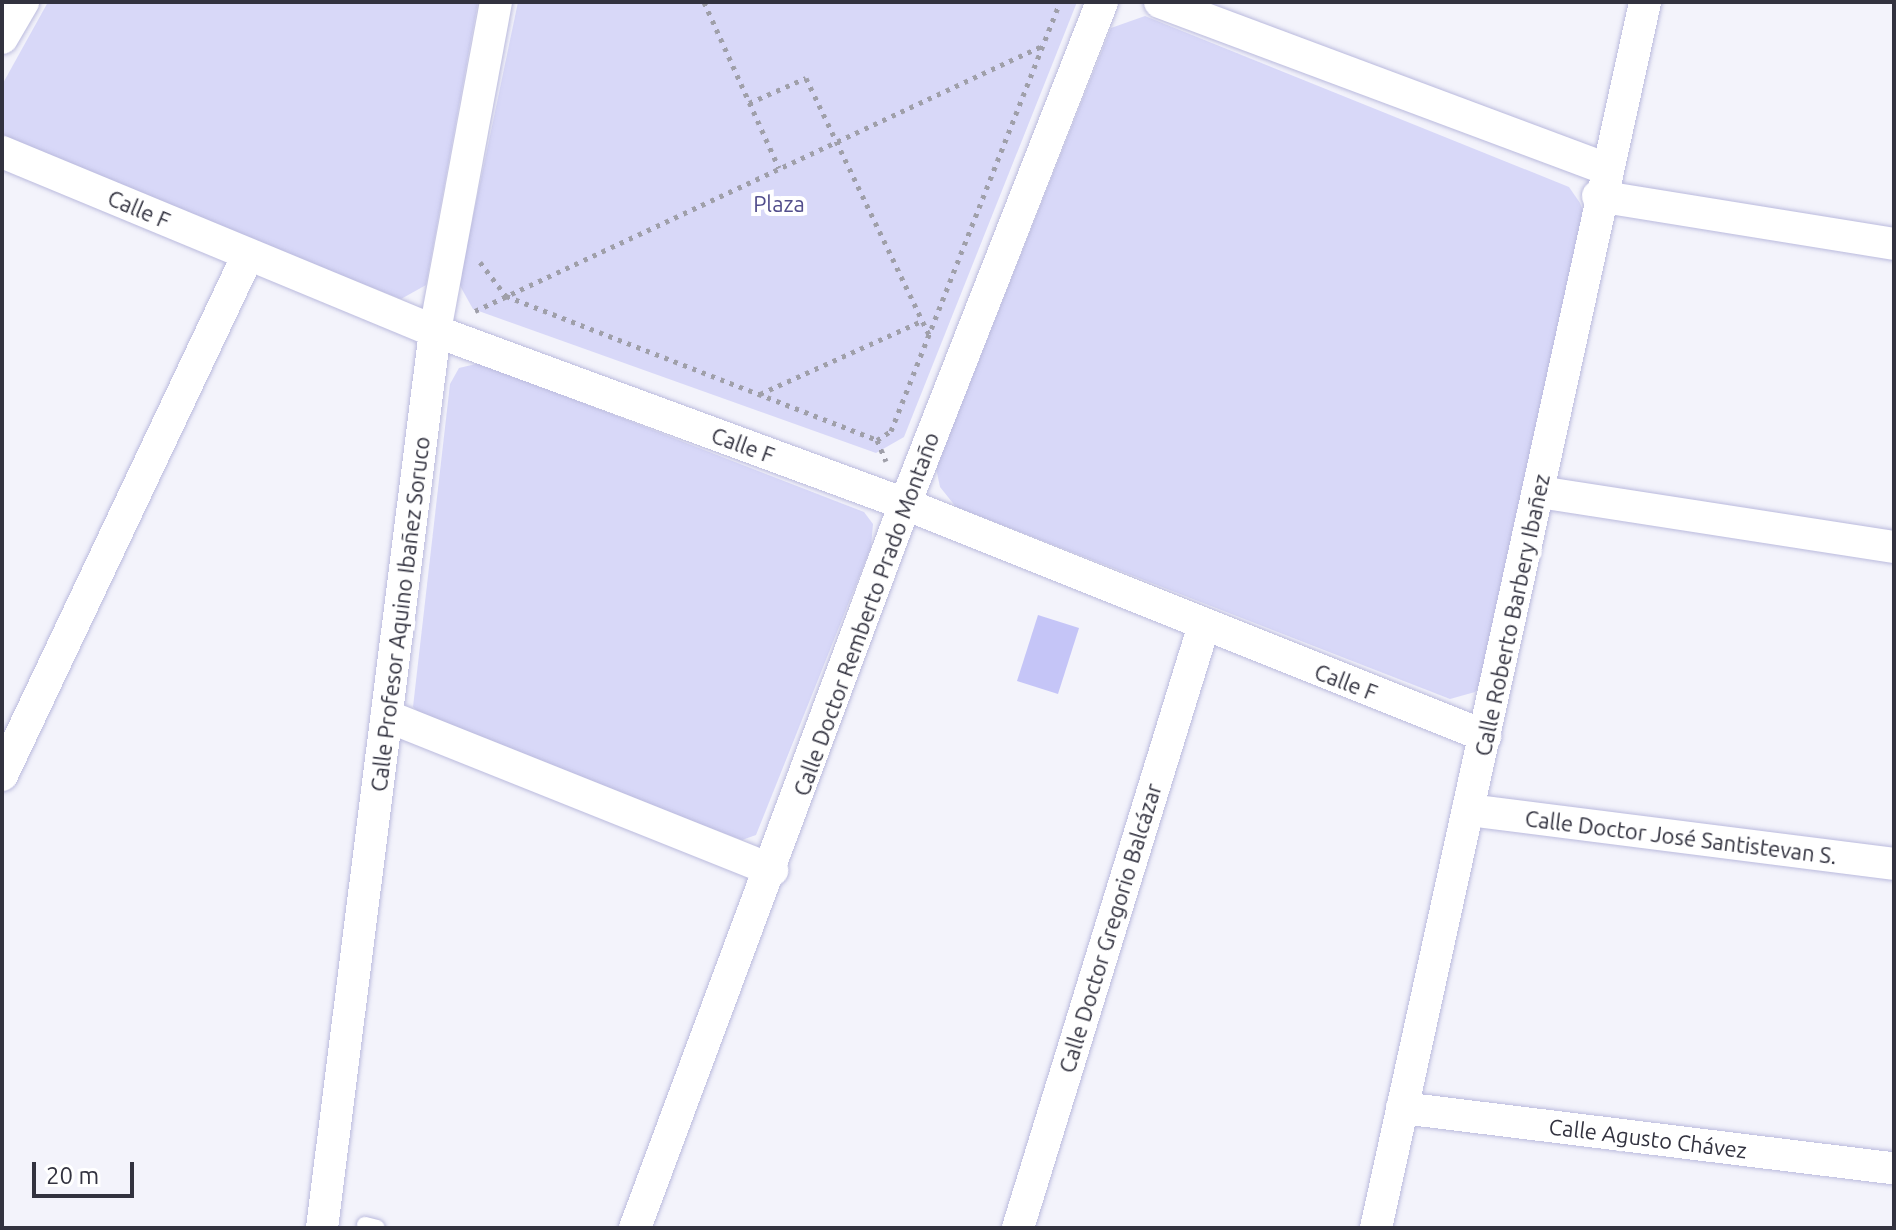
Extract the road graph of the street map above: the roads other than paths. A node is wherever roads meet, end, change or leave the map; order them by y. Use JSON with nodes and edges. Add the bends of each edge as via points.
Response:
{"nodes":[{"id":1,"x":23,"y":2,"type":"edge"},
{"id":2,"x":496,"y":2,"type":"edge"},
{"id":3,"x":1102,"y":2,"type":"edge"},
{"id":4,"x":1160,"y":2,"type":"edge"},
{"id":5,"x":1645,"y":2,"type":"edge"},
{"id":6,"x":3,"y":34,"type":"edge"},
{"id":7,"x":2,"y":152,"type":"edge"},
{"id":8,"x":1602,"y":182,"type":"junction"},
{"id":9,"x":1894,"y":244,"type":"edge"},
{"id":10,"x":248,"y":255,"type":"junction"},
{"id":11,"x":435,"y":331,"type":"junction"},
{"id":12,"x":1539,"y":492,"type":"junction"},
{"id":13,"x":905,"y":504,"type":"junction"},
{"id":14,"x":1894,"y":547,"type":"edge"},
{"id":15,"x":1203,"y":628,"type":"junction"},
{"id":16,"x":387,"y":716,"type":"junction"},
{"id":17,"x":1485,"y":736,"type":"junction"},
{"id":18,"x":2,"y":775,"type":"edge"},
{"id":19,"x":1468,"y":810,"type":"junction"},
{"id":20,"x":1894,"y":864,"type":"edge"},
{"id":21,"x":772,"y":870,"type":"junction"},
{"id":22,"x":1402,"y":1108,"type":"junction"},
{"id":23,"x":1894,"y":1168,"type":"edge"},
{"id":24,"x":322,"y":1228,"type":"edge"},
{"id":25,"x":635,"y":1228,"type":"edge"},
{"id":26,"x":1018,"y":1228,"type":"edge"},
{"id":27,"x":1376,"y":1228,"type":"edge"}],
"edges":[{"from":1,"to":6,"type":"street"},
{"from":2,"to":11,"type":"street","name":"Calle Profesor Aquino Ibañez Soruco"},
{"from":3,"to":13,"type":"street","name":"Calle Doctor Remberto Prado Montaño"},
{"from":4,"to":8,"type":"street"},
{"from":5,"to":8,"type":"street","name":"Calle Roberto Barbery Ibañez"},
{"from":7,"to":10,"type":"street","name":"Calle F"},
{"from":8,"to":9,"type":"street"},
{"from":8,"to":12,"type":"street","name":"Calle Roberto Barbery Ibañez"},
{"from":10,"to":11,"type":"street","name":"Calle F"},
{"from":10,"to":18,"type":"street"},
{"from":11,"to":13,"type":"street","name":"Calle F"},
{"from":11,"to":16,"type":"street","name":"Calle Profesor Aquino Ibañez Soruco"},
{"from":12,"to":14,"type":"street"},
{"from":12,"to":17,"type":"street","name":"Calle Roberto Barbery Ibañez"},
{"from":13,"to":15,"type":"street","name":"Calle F"},
{"from":13,"to":21,"type":"street","name":"Calle Doctor Remberto Prado Montaño"},
{"from":15,"to":17,"type":"street","name":"Calle F"},
{"from":15,"to":26,"type":"street","name":"Calle Doctor Gregorio Balcázar"},
{"from":16,"to":21,"type":"street"},
{"from":16,"to":24,"type":"street","name":"Calle Profesor Aquino Ibañez Soruco"},
{"from":17,"to":19,"type":"street","name":"Calle Roberto Barbery Ibañez"},
{"from":19,"to":20,"type":"street","name":"Calle Doctor José Santistevan S."},
{"from":19,"to":22,"type":"street","name":"Calle Roberto Barbery Ibañez"},
{"from":21,"to":25,"type":"street","name":"Calle Doctor Remberto Prado Montaño"},
{"from":22,"to":23,"type":"street","name":"Calle Agusto Chávez"},
{"from":22,"to":27,"type":"street","name":"Calle Roberto Barbery Ibañez"}]}
